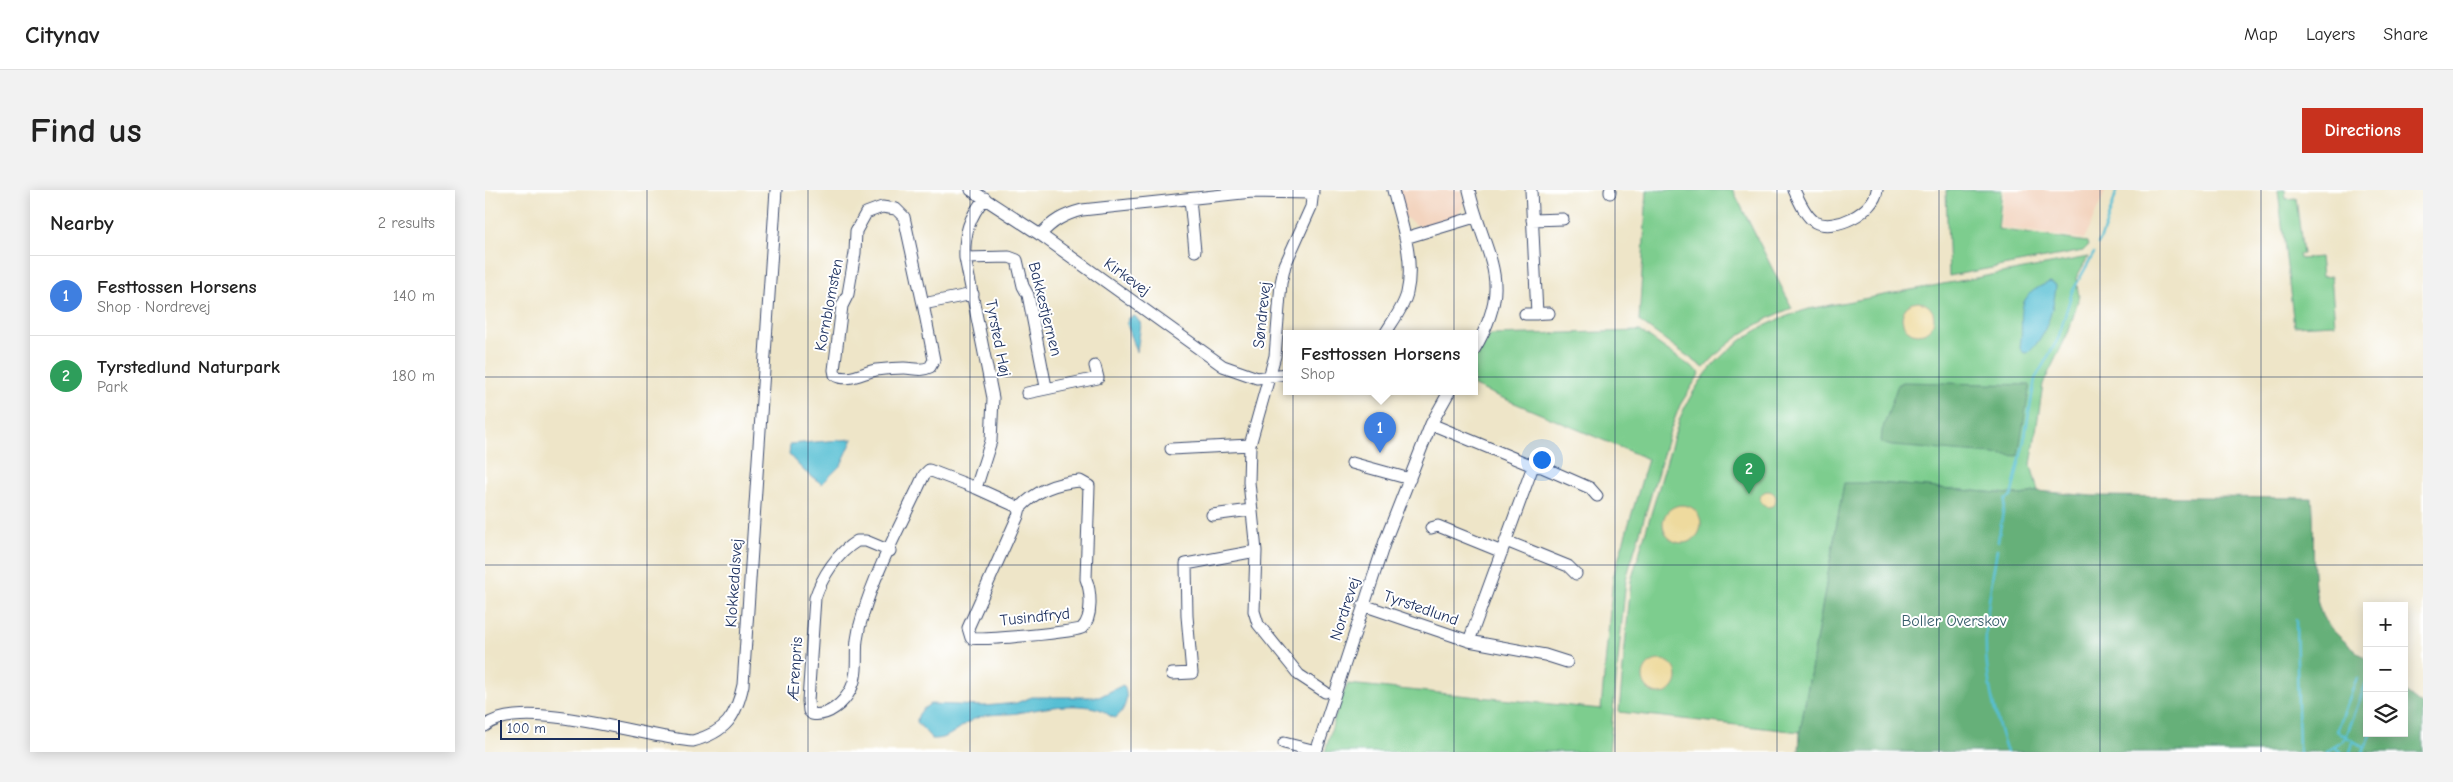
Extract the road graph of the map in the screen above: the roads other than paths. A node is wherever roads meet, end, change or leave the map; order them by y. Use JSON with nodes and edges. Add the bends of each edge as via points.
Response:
{"nodes":[{"id":1,"x":776,"y":190,"type":"edge"},
{"id":2,"x":971,"y":190,"type":"edge"},
{"id":3,"x":1393,"y":190,"type":"edge"},
{"id":4,"x":1469,"y":190,"type":"edge"},
{"id":5,"x":1531,"y":190,"type":"edge"},
{"id":6,"x":1794,"y":190,"type":"edge"},
{"id":7,"x":1877,"y":190,"type":"edge"},
{"id":8,"x":1313,"y":191,"type":"edge"},
{"id":9,"x":985,"y":198,"type":"junction"},
{"id":10,"x":1190,"y":199,"type":"junction"},
{"id":11,"x":1475,"y":217,"type":"junction"},
{"id":12,"x":1563,"y":219,"type":"dead end"},
{"id":13,"x":1532,"y":220,"type":"junction"},
{"id":14,"x":1041,"y":235,"type":"junction"},
{"id":15,"x":1405,"y":238,"type":"junction"},
{"id":16,"x":1195,"y":252,"type":"dead end"},
{"id":17,"x":965,"y":258,"type":"junction"},
{"id":18,"x":973,"y":294,"type":"junction"},
{"id":19,"x":923,"y":304,"type":"junction"},
{"id":20,"x":1537,"y":314,"type":"dead end"},
{"id":21,"x":1387,"y":330,"type":"edge"},
{"id":22,"x":1478,"y":342,"type":"edge"},
{"id":23,"x":1095,"y":366,"type":"dead end"},
{"id":24,"x":1283,"y":375,"type":"edge"},
{"id":25,"x":1268,"y":378,"type":"junction"},
{"id":26,"x":1046,"y":387,"type":"junction"},
{"id":27,"x":1027,"y":393,"type":"dead end"},
{"id":28,"x":1447,"y":395,"type":"edge"},
{"id":29,"x":1431,"y":424,"type":"junction"},
{"id":30,"x":1250,"y":445,"type":"junction"},
{"id":31,"x":1171,"y":448,"type":"dead end"},
{"id":32,"x":1352,"y":463,"type":"dead end"},
{"id":33,"x":1533,"y":466,"type":"junction"},
{"id":34,"x":1409,"y":479,"type":"junction"},
{"id":35,"x":976,"y":488,"type":"junction"},
{"id":36,"x":1597,"y":496,"type":"dead end"},
{"id":37,"x":1019,"y":508,"type":"junction"},
{"id":38,"x":1251,"y":510,"type":"junction"},
{"id":39,"x":1212,"y":515,"type":"dead end"},
{"id":40,"x":1431,"y":528,"type":"dead end"},
{"id":41,"x":1504,"y":546,"type":"junction"},
{"id":42,"x":1256,"y":550,"type":"junction"},
{"id":43,"x":890,"y":551,"type":"junction"},
{"id":44,"x":1576,"y":574,"type":"dead end"},
{"id":45,"x":1363,"y":604,"type":"junction"},
{"id":46,"x":1469,"y":642,"type":"junction"},
{"id":47,"x":1567,"y":662,"type":"dead end"},
{"id":48,"x":1173,"y":674,"type":"dead end"},
{"id":49,"x":1325,"y":692,"type":"dead end"},
{"id":50,"x":485,"y":726,"type":"edge"},
{"id":51,"x":1284,"y":743,"type":"dead end"},
{"id":52,"x":1316,"y":752,"type":"edge"}],
"edges":[{"from":1,"to":50,"type":"street","name":"Klokkedalsvej","via":[[745,666],[737,708],[729,722],[719,730],[693,741],[536,715],[499,718]]},
{"from":2,"to":9,"type":"street","name":"Kirkevej"},
{"from":3,"to":15,"type":"street"},
{"from":4,"to":11,"type":"street"},
{"from":5,"to":13,"type":"street"},
{"from":6,"to":7,"type":"street","via":[[1805,211],[1822,224],[1865,212]]},
{"from":8,"to":10,"type":"street","via":[[1252,192]]},
{"from":8,"to":25,"type":"street","name":"Søndrevej","via":[[1311,207],[1285,265],[1275,356]]},
{"from":9,"to":14,"type":"street","name":"Kirkevej"},
{"from":9,"to":17,"type":"street","name":"Tyrsted Høj","via":[[969,224]]},
{"from":10,"to":14,"type":"street","via":[[1082,210],[1057,218]]},
{"from":10,"to":16,"type":"street"},
{"from":11,"to":15,"type":"street"},
{"from":11,"to":22,"type":"street","via":[[1496,282],[1493,313]]},
{"from":12,"to":13,"type":"street"},
{"from":13,"to":20,"type":"street"},
{"from":14,"to":25,"type":"street","name":"Kirkevej","via":[[1223,366],[1257,378]]},
{"from":15,"to":21,"type":"street","via":[[1410,275],[1407,295]]},
{"from":17,"to":18,"type":"street","name":"Tyrsted Høj"},
{"from":17,"to":26,"type":"street","name":"Bakkestjernen","via":[[1009,256],[1017,260],[1028,295]]},
{"from":18,"to":19,"type":"street"},
{"from":18,"to":35,"type":"street","name":"Tyrsted Høj","via":[[993,398],[991,441]]},
{"from":19,"to":19,"type":"street","name":"Kornblomsten","via":[[934,360],[930,367],[874,370],[865,375],[842,378],[835,375],[843,306],[855,253],[854,239],[869,211],[887,206],[896,208],[904,216]]},
{"from":23,"to":26,"type":"street","via":[[1098,378]]},
{"from":24,"to":25,"type":"street"},
{"from":25,"to":30,"type":"street","name":"Søndrevej"},
{"from":26,"to":27,"type":"street"},
{"from":28,"to":29,"type":"street","name":"Nordrevej"},
{"from":29,"to":33,"type":"street"},
{"from":29,"to":34,"type":"street","name":"Nordrevej"},
{"from":30,"to":31,"type":"street"},
{"from":30,"to":38,"type":"street","name":"Søndrevej"},
{"from":32,"to":34,"type":"street"},
{"from":33,"to":36,"type":"street","via":[[1590,488]]},
{"from":33,"to":41,"type":"street","name":"Tyrstedlund"},
{"from":34,"to":45,"type":"street","name":"Nordrevej"},
{"from":35,"to":37,"type":"street"},
{"from":35,"to":43,"type":"street","name":"Ærenpris","via":[[934,470],[927,472]]},
{"from":37,"to":37,"type":"street","name":"Tusindfryd","via":[[968,628],[974,640],[1075,631],[1086,622],[1089,605],[1089,486],[1080,481],[1047,487]]},
{"from":38,"to":39,"type":"street"},
{"from":38,"to":42,"type":"street","name":"Søndrevej"},
{"from":40,"to":41,"type":"street","via":[[1439,526]]},
{"from":41,"to":44,"type":"street","via":[[1568,566]]},
{"from":41,"to":46,"type":"street","name":"Tyrstedlund"},
{"from":42,"to":48,"type":"street","via":[[1186,564],[1192,673]]},
{"from":42,"to":49,"type":"street","name":"Søndrevej","via":[[1253,598],[1258,624],[1299,675]]},
{"from":43,"to":43,"type":"street","name":"Ærenpris","via":[[866,541],[857,541],[833,564],[819,587],[815,598],[808,701],[812,714],[831,710],[851,688],[857,666],[860,624]]},
{"from":45,"to":46,"type":"street","name":"Tyrstedlund"},
{"from":45,"to":52,"type":"street","name":"Nordrevej"},
{"from":46,"to":47,"type":"street","name":"Tyrstedlund"},
{"from":51,"to":52,"type":"street","name":"Nordrevej"}]}
